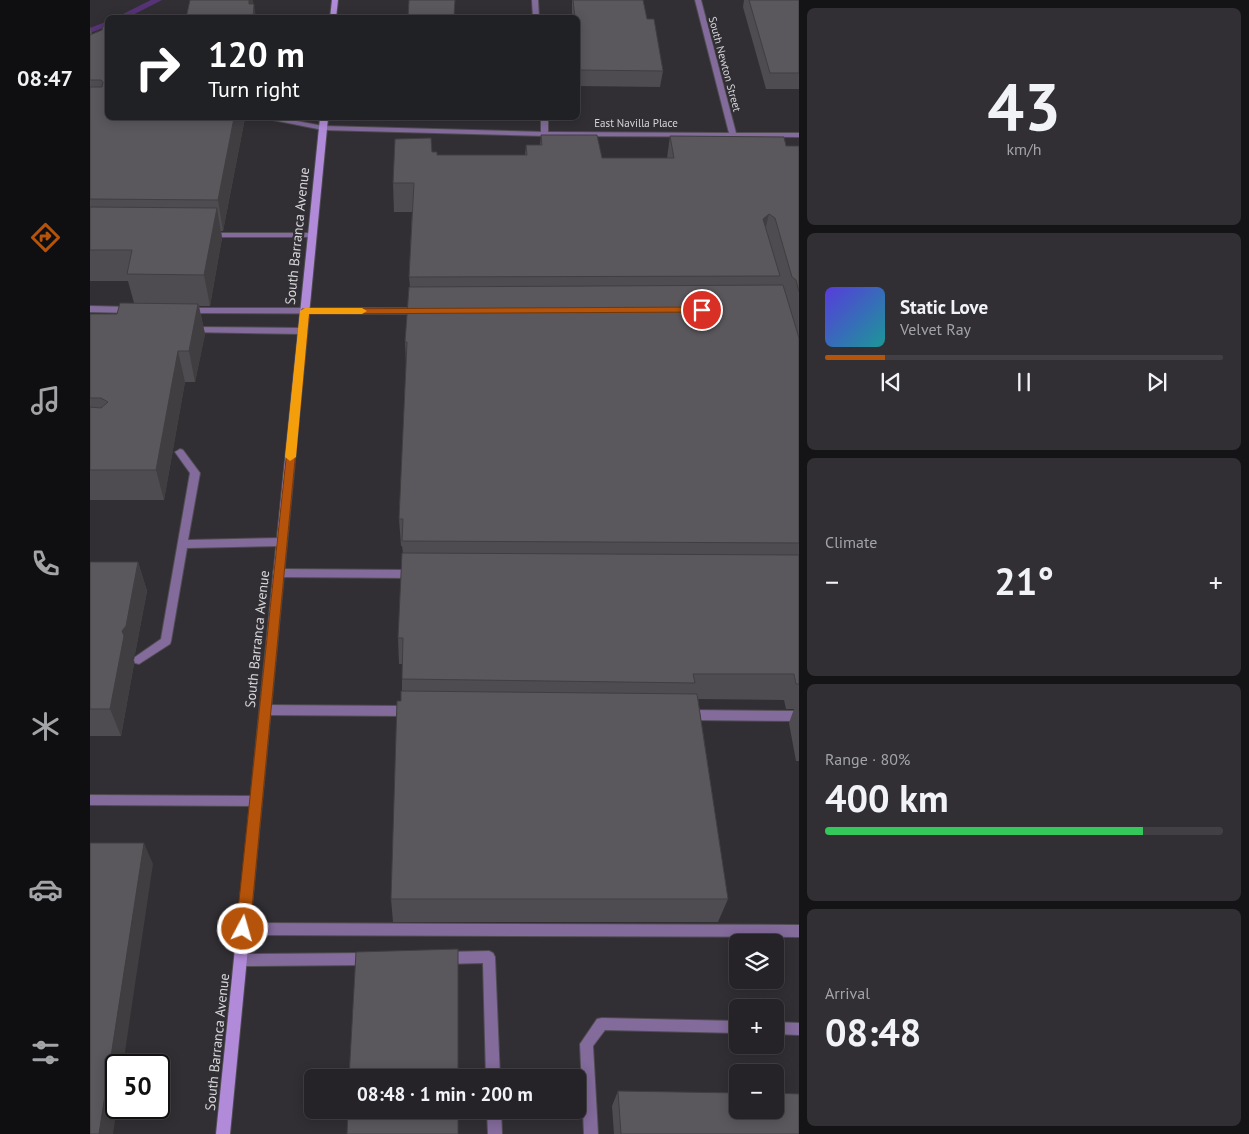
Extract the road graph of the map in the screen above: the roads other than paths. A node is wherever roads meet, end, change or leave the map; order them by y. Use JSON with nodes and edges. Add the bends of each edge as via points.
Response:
{"nodes":[{"id":1,"x":335,"y":0,"type":"edge"},
{"id":2,"x":535,"y":0,"type":"edge"},
{"id":3,"x":698,"y":0,"type":"edge"},
{"id":4,"x":333,"y":15,"type":"edge"},
{"id":5,"x":536,"y":15,"type":"edge"},
{"id":6,"x":283,"y":120,"type":"edge"},
{"id":7,"x":324,"y":120,"type":"edge"},
{"id":8,"x":544,"y":120,"type":"edge"},
{"id":9,"x":323,"y":128,"type":"junction"},
{"id":10,"x":545,"y":134,"type":"junction"},
{"id":11,"x":733,"y":134,"type":"junction"},
{"id":12,"x":799,"y":135,"type":"edge"},
{"id":13,"x":202,"y":234,"type":"edge"},
{"id":14,"x":312,"y":235,"type":"junction"},
{"id":15,"x":90,"y":308,"type":"edge"},
{"id":16,"x":144,"y":310,"type":"edge"},
{"id":17,"x":182,"y":311,"type":"edge"},
{"id":18,"x":305,"y":311,"type":"junction"},
{"id":19,"x":434,"y":311,"type":"edge"},
{"id":20,"x":180,"y":330,"type":"edge"},
{"id":21,"x":303,"y":330,"type":"junction"},
{"id":22,"x":180,"y":452,"type":"dead end"},
{"id":23,"x":282,"y":542,"type":"junction"},
{"id":24,"x":184,"y":544,"type":"junction"},
{"id":25,"x":278,"y":573,"type":"junction"},
{"id":26,"x":420,"y":574,"type":"edge"},
{"id":27,"x":139,"y":660,"type":"dead end"},
{"id":28,"x":265,"y":710,"type":"junction"},
{"id":29,"x":423,"y":712,"type":"edge"},
{"id":30,"x":680,"y":715,"type":"edge"},
{"id":31,"x":799,"y":716,"type":"edge"},
{"id":32,"x":90,"y":800,"type":"edge"},
{"id":33,"x":256,"y":801,"type":"junction"},
{"id":34,"x":243,"y":929,"type":"junction"},
{"id":35,"x":799,"y":931,"type":"edge"},
{"id":36,"x":380,"y":958,"type":"edge"},
{"id":37,"x":429,"y":958,"type":"edge"},
{"id":38,"x":240,"y":960,"type":"junction"},
{"id":39,"x":729,"y":1027,"type":"edge"},
{"id":40,"x":784,"y":1028,"type":"edge"},
{"id":41,"x":799,"y":1029,"type":"edge"},
{"id":42,"x":493,"y":1069,"type":"edge"},
{"id":43,"x":494,"y":1119,"type":"edge"},
{"id":44,"x":223,"y":1134,"type":"edge"},
{"id":45,"x":494,"y":1134,"type":"edge"},
{"id":46,"x":591,"y":1134,"type":"edge"}],
"edges":[{"from":1,"to":4,"type":"main road"},
{"from":2,"to":5,"type":"street"},
{"from":3,"to":11,"type":"street","name":"South Newton Street"},
{"from":6,"to":9,"type":"street","name":"East Navilla Place"},
{"from":7,"to":9,"type":"main road","name":"South Barranca Avenue"},
{"from":8,"to":10,"type":"street"},
{"from":9,"to":10,"type":"street","name":"East Navilla Place"},
{"from":9,"to":14,"type":"main road","name":"South Barranca Avenue"},
{"from":10,"to":11,"type":"street","name":"East Navilla Place"},
{"from":11,"to":12,"type":"street","name":"East Navilla Place"},
{"from":13,"to":14,"type":"street"},
{"from":14,"to":18,"type":"main road","name":"South Barranca Avenue"},
{"from":15,"to":16,"type":"street"},
{"from":17,"to":18,"type":"street"},
{"from":18,"to":19,"type":"street"},
{"from":18,"to":21,"type":"main road","name":"South Barranca Avenue"},
{"from":20,"to":21,"type":"street"},
{"from":21,"to":23,"type":"main road","name":"South Barranca Avenue"},
{"from":22,"to":24,"type":"street","via":[[195,473]]},
{"from":23,"to":24,"type":"street"},
{"from":23,"to":25,"type":"main road","name":"South Barranca Avenue"},
{"from":24,"to":27,"type":"street","via":[[166,641]]},
{"from":25,"to":26,"type":"street"},
{"from":25,"to":28,"type":"main road","name":"South Barranca Avenue"},
{"from":28,"to":29,"type":"street"},
{"from":28,"to":33,"type":"main road","name":"South Barranca Avenue"},
{"from":30,"to":31,"type":"street"},
{"from":32,"to":33,"type":"street"},
{"from":33,"to":34,"type":"main road","name":"South Barranca Avenue"},
{"from":34,"to":35,"type":"street"},
{"from":34,"to":38,"type":"main road","name":"South Barranca Avenue"},
{"from":36,"to":38,"type":"street"},
{"from":37,"to":42,"type":"street","via":[[489,957]]},
{"from":38,"to":44,"type":"main road","name":"South Barranca Avenue"},
{"from":39,"to":46,"type":"street","via":[[602,1024],[586,1044]]},
{"from":40,"to":41,"type":"street"},
{"from":43,"to":45,"type":"street"}]}
